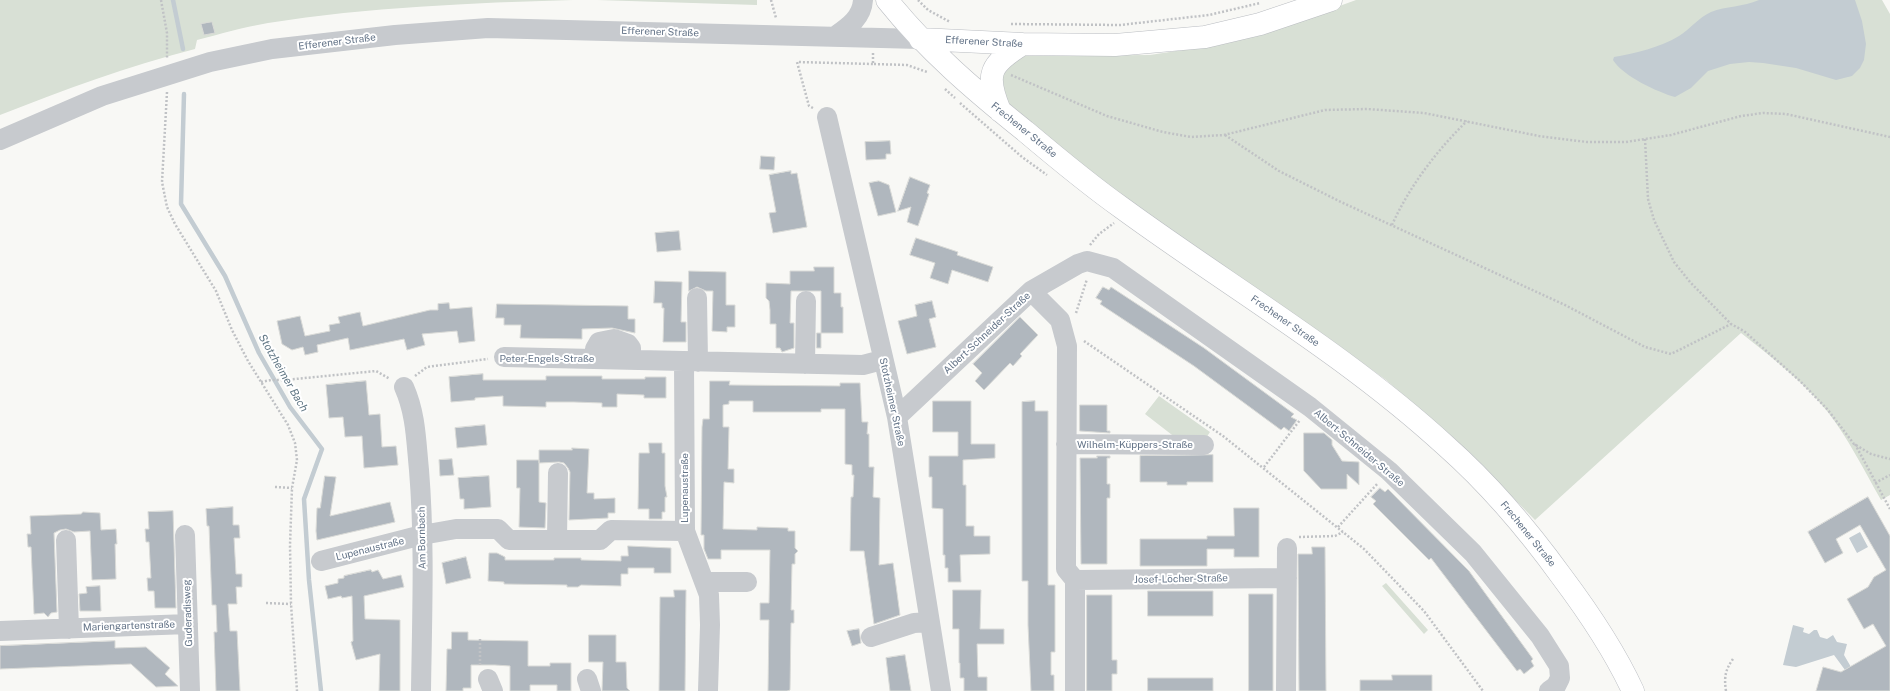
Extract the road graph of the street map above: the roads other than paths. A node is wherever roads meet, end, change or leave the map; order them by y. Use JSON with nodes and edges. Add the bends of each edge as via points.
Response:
{"nodes":[{"id":1,"x":863,"y":0,"type":"edge"},
{"id":2,"x":887,"y":0,"type":"edge"},
{"id":3,"x":1331,"y":0,"type":"edge"},
{"id":4,"x":834,"y":37,"type":"junction"},
{"id":5,"x":920,"y":39,"type":"junction"},
{"id":6,"x":1023,"y":44,"type":"junction"},
{"id":7,"x":1000,"y":111,"type":"junction"},
{"id":8,"x":827,"y":117,"type":"road end"},
{"id":9,"x":0,"y":140,"type":"edge"},
{"id":10,"x":1031,"y":292,"type":"junction"},
{"id":11,"x":697,"y":298,"type":"dead end"},
{"id":12,"x":806,"y":301,"type":"dead end"},
{"id":13,"x":504,"y":357,"type":"road end"},
{"id":14,"x":882,"y":360,"type":"junction"},
{"id":15,"x":691,"y":362,"type":"junction"},
{"id":16,"x":805,"y":364,"type":"junction"},
{"id":17,"x":404,"y":387,"type":"road end"},
{"id":18,"x":897,"y":417,"type":"junction"},
{"id":19,"x":1066,"y":444,"type":"junction"},
{"id":20,"x":1204,"y":445,"type":"dead end"},
{"id":21,"x":558,"y":474,"type":"dead end"},
{"id":22,"x":685,"y":531,"type":"junction"},
{"id":23,"x":185,"y":535,"type":"dead end"},
{"id":24,"x":422,"y":535,"type":"junction"},
{"id":25,"x":66,"y":540,"type":"dead end"},
{"id":26,"x":557,"y":540,"type":"junction"},
{"id":27,"x":1287,"y":548,"type":"road end"},
{"id":28,"x":322,"y":561,"type":"dead end"},
{"id":29,"x":1286,"y":578,"type":"junction"},
{"id":30,"x":1075,"y":580,"type":"junction"},
{"id":31,"x":705,"y":582,"type":"junction"},
{"id":32,"x":747,"y":582,"type":"dead end"},
{"id":33,"x":930,"y":622,"type":"junction"},
{"id":34,"x":188,"y":624,"type":"junction"},
{"id":35,"x":69,"y":629,"type":"junction"},
{"id":36,"x":0,"y":631,"type":"edge"},
{"id":37,"x":871,"y":637,"type":"dead end"},
{"id":38,"x":1558,"y":689,"type":"edge"},
{"id":39,"x":190,"y":691,"type":"edge"},
{"id":40,"x":421,"y":691,"type":"edge"},
{"id":41,"x":708,"y":691,"type":"edge"},
{"id":42,"x":941,"y":691,"type":"edge"},
{"id":43,"x":1075,"y":691,"type":"edge"},
{"id":44,"x":1286,"y":691,"type":"edge"},
{"id":45,"x":1633,"y":691,"type":"edge"}],
"edges":[{"from":1,"to":4,"type":"street","via":[[856,20]]},
{"from":2,"to":5,"type":"main road","name":"Frechener Straße"},
{"from":3,"to":6,"type":"main road","name":"Efferener Straße","via":[[1260,24],[1205,37],[1116,45]]},
{"from":4,"to":5,"type":"street","name":"Efferener Straße"},
{"from":4,"to":9,"type":"street","name":"Efferener Straße","via":[[488,28],[395,35],[272,49],[210,62],[102,96]]},
{"from":5,"to":6,"type":"main road","name":"Efferener Straße"},
{"from":5,"to":7,"type":"main road","name":"Frechener Straße","via":[[962,80]]},
{"from":6,"to":7,"type":"main road","via":[[1004,55],[994,68],[992,87]]},
{"from":7,"to":45,"type":"main road","name":"Frechener Straße","via":[[1087,183],[1115,217],[1336,356],[1447,446],[1490,489],[1548,557],[1587,611]]},
{"from":8,"to":14,"type":"street","name":"Stotzheimer Straße"},
{"from":10,"to":18,"type":"street","name":"Albert-Schneider-Straße"},
{"from":10,"to":19,"type":"street","name":"Wilhelm-Küppers-Straße","via":[[1060,320],[1067,346]]},
{"from":10,"to":38,"type":"street","name":"Albert-Schneider-Straße","via":[[1087,261],[1113,268],[1310,407],[1389,471],[1473,553],[1540,636],[1559,666]]},
{"from":11,"to":15,"type":"street"},
{"from":12,"to":16,"type":"street"},
{"from":13,"to":15,"type":"street","name":"Peter-Engels-Straße"},
{"from":14,"to":16,"type":"street","name":"Peter-Engels-Straße","via":[[863,365]]},
{"from":14,"to":18,"type":"street","name":"Stotzheimer Straße"},
{"from":15,"to":16,"type":"street","name":"Peter-Engels-Straße"},
{"from":15,"to":22,"type":"street","name":"Lupenaustraße"},
{"from":17,"to":24,"type":"street","name":"Am Bornbach","via":[[412,405],[415,425]]},
{"from":18,"to":33,"type":"street","name":"Stotzheimer Straße"},
{"from":19,"to":20,"type":"street","name":"Wilhelm-Küppers-Straße"},
{"from":19,"to":30,"type":"street","name":"Wilhelm-Küppers-Straße","via":[[1066,569]]},
{"from":21,"to":26,"type":"street"},
{"from":22,"to":26,"type":"street","name":"Lupenaustraße","via":[[611,530],[600,540]]},
{"from":22,"to":31,"type":"street"},
{"from":23,"to":34,"type":"street","name":"Guderadisweg"},
{"from":24,"to":26,"type":"street","name":"Lupenaustraße","via":[[456,529],[498,529],[509,540]]},
{"from":24,"to":28,"type":"street","name":"Lupenaustraße"},
{"from":24,"to":40,"type":"street","name":"Am Bornbach"},
{"from":25,"to":35,"type":"street","name":"Mariengartenstraße"},
{"from":27,"to":29,"type":"street"},
{"from":29,"to":30,"type":"street","name":"Josef-Löcher-Straße"},
{"from":29,"to":44,"type":"street"},
{"from":30,"to":43,"type":"street","name":"Wilhelm-Küppers-Straße"},
{"from":31,"to":32,"type":"street"},
{"from":31,"to":41,"type":"street","via":[[709,595],[710,625]]},
{"from":33,"to":37,"type":"street","via":[[914,623]]},
{"from":33,"to":42,"type":"street","name":"Stotzheimer Straße"},
{"from":34,"to":35,"type":"street","name":"Mariengartenstraße"},
{"from":34,"to":39,"type":"street","name":"Guderadisweg"},
{"from":35,"to":36,"type":"street","name":"Mariengartenstraße"}]}
